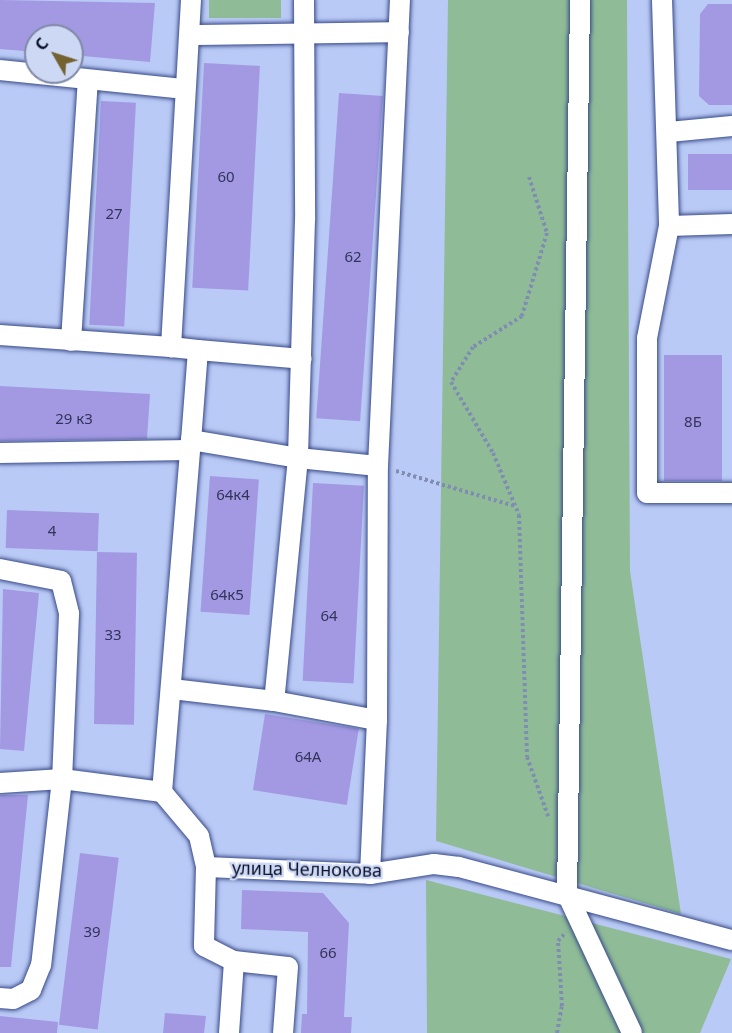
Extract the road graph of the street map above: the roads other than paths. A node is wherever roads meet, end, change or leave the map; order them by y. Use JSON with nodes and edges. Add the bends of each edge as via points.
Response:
{"nodes":[{"id":1,"x":191,"y":0,"type":"edge"},
{"id":2,"x":304,"y":0,"type":"edge"},
{"id":3,"x":400,"y":0,"type":"edge"},
{"id":4,"x":580,"y":0,"type":"edge"},
{"id":5,"x":662,"y":0,"type":"edge"},
{"id":6,"x":304,"y":32,"type":"junction"},
{"id":7,"x":399,"y":32,"type":"junction"},
{"id":8,"x":190,"y":35,"type":"junction"},
{"id":9,"x":0,"y":70,"type":"edge"},
{"id":10,"x":88,"y":81,"type":"junction"},
{"id":11,"x":185,"y":89,"type":"junction"},
{"id":12,"x":732,"y":126,"type":"edge"},
{"id":13,"x":669,"y":132,"type":"junction"},
{"id":14,"x":732,"y":224,"type":"edge"},
{"id":15,"x":669,"y":226,"type":"junction"},
{"id":16,"x":0,"y":335,"type":"edge"},
{"id":17,"x":71,"y":340,"type":"junction"},
{"id":18,"x":171,"y":347,"type":"junction"},
{"id":19,"x":198,"y":350,"type":"junction"},
{"id":20,"x":302,"y":359,"type":"junction"},
{"id":21,"x":190,"y":445,"type":"junction"},
{"id":22,"x":0,"y":453,"type":"edge"},
{"id":23,"x":298,"y":458,"type":"junction"},
{"id":24,"x":378,"y":466,"type":"junction"},
{"id":25,"x":732,"y":492,"type":"edge"},
{"id":26,"x":0,"y":569,"type":"edge"},
{"id":27,"x":172,"y":689,"type":"junction"},
{"id":28,"x":274,"y":701,"type":"junction"},
{"id":29,"x":377,"y":720,"type":"junction"},
{"id":30,"x":62,"y":779,"type":"junction"},
{"id":31,"x":0,"y":783,"type":"edge"},
{"id":32,"x":162,"y":792,"type":"junction"},
{"id":33,"x":206,"y":867,"type":"junction"},
{"id":34,"x":370,"y":874,"type":"junction"},
{"id":35,"x":567,"y":894,"type":"junction"},
{"id":36,"x":732,"y":940,"type":"edge"},
{"id":37,"x":234,"y":961,"type":"junction"},
{"id":38,"x":0,"y":998,"type":"edge"},
{"id":39,"x":229,"y":1033,"type":"edge"},
{"id":40,"x":283,"y":1033,"type":"edge"},
{"id":41,"x":632,"y":1033,"type":"edge"}],
"edges":[{"from":1,"to":8,"type":"street"},
{"from":2,"to":6,"type":"street"},
{"from":3,"to":7,"type":"street"},
{"from":4,"to":35,"type":"street"},
{"from":5,"to":13,"type":"street"},
{"from":6,"to":7,"type":"street"},
{"from":6,"to":8,"type":"street"},
{"from":6,"to":20,"type":"street"},
{"from":7,"to":24,"type":"street"},
{"from":8,"to":11,"type":"street"},
{"from":9,"to":10,"type":"street"},
{"from":10,"to":11,"type":"street"},
{"from":10,"to":17,"type":"street"},
{"from":11,"to":18,"type":"street"},
{"from":12,"to":13,"type":"street"},
{"from":13,"to":15,"type":"street"},
{"from":14,"to":15,"type":"street"},
{"from":15,"to":25,"type":"street","via":[[647,338],[647,493]]},
{"from":16,"to":17,"type":"street"},
{"from":17,"to":18,"type":"street"},
{"from":18,"to":19,"type":"street"},
{"from":19,"to":20,"type":"street"},
{"from":19,"to":21,"type":"street"},
{"from":20,"to":23,"type":"street"},
{"from":21,"to":22,"type":"street"},
{"from":21,"to":23,"type":"street"},
{"from":21,"to":27,"type":"street"},
{"from":23,"to":24,"type":"street"},
{"from":23,"to":28,"type":"street"},
{"from":24,"to":29,"type":"street"},
{"from":26,"to":30,"type":"street","via":[[61,581],[69,614]]},
{"from":27,"to":28,"type":"street"},
{"from":27,"to":32,"type":"street"},
{"from":28,"to":29,"type":"street"},
{"from":29,"to":34,"type":"street"},
{"from":30,"to":31,"type":"street"},
{"from":30,"to":32,"type":"street"},
{"from":30,"to":38,"type":"street","via":[[41,965],[31,990],[13,999]]},
{"from":32,"to":33,"type":"street","name":"улица Челнокова","via":[[199,836]]},
{"from":33,"to":34,"type":"street","name":"улица Челнокова"},
{"from":33,"to":37,"type":"street","via":[[204,946]]},
{"from":34,"to":35,"type":"street","name":"улица Челнокова","via":[[434,864]]},
{"from":35,"to":36,"type":"street","name":"улица Челнокова"},
{"from":35,"to":41,"type":"street"},
{"from":37,"to":39,"type":"street"},
{"from":37,"to":40,"type":"street","via":[[288,967]]}]}
